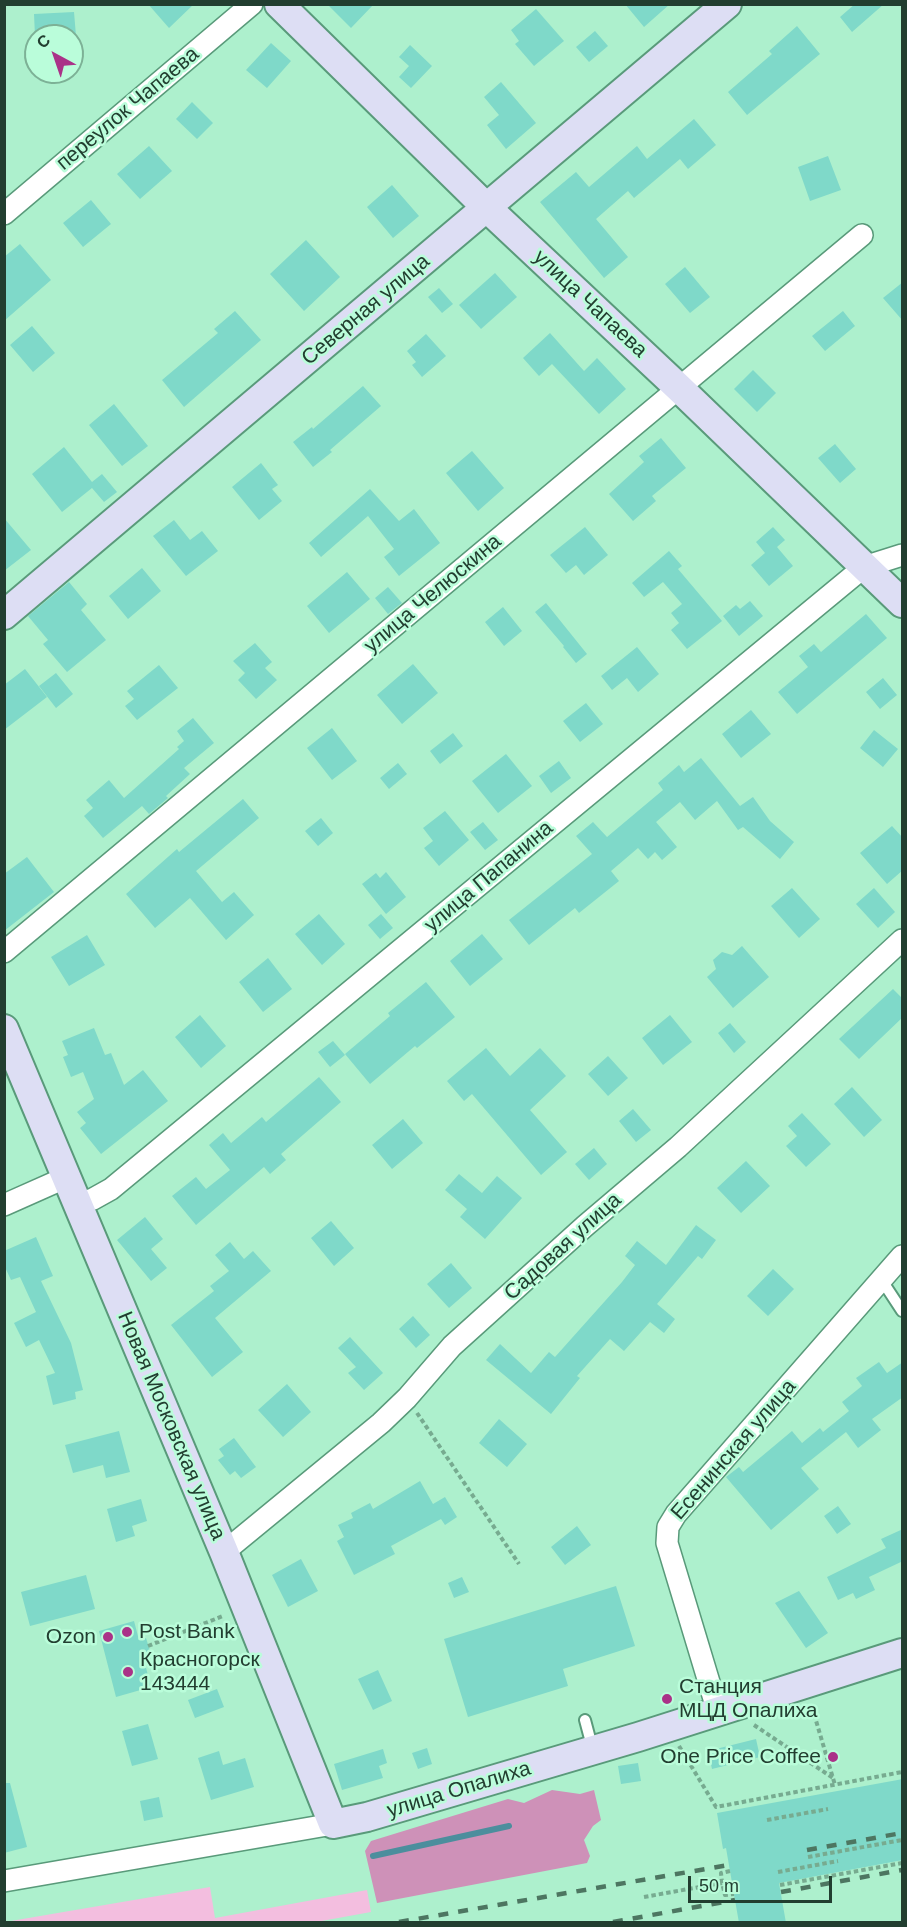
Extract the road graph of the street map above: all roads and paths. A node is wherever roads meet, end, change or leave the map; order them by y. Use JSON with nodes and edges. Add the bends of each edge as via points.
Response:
{"nodes":[{"id":1,"x":252,"y":4,"type":"edge"},
{"id":2,"x":279,"y":4,"type":"edge"},
{"id":3,"x":727,"y":4,"type":"edge"},
{"id":4,"x":486,"y":207,"type":"junction"},
{"id":5,"x":4,"y":214,"type":"edge"},
{"id":6,"x":862,"y":235,"type":"dead end"},
{"id":7,"x":679,"y":388,"type":"junction"},
{"id":8,"x":903,"y":555,"type":"edge"},
{"id":9,"x":864,"y":567,"type":"junction"},
{"id":10,"x":903,"y":603,"type":"edge"},
{"id":11,"x":4,"y":615,"type":"edge"},
{"id":12,"x":903,"y":940,"type":"edge"},
{"id":13,"x":4,"y":952,"type":"edge"},
{"id":14,"x":4,"y":1029,"type":"edge"},
{"id":15,"x":67,"y":1176,"type":"junction"},
{"id":16,"x":78,"y":1204,"type":"junction"},
{"id":17,"x":4,"y":1205,"type":"edge"},
{"id":18,"x":903,"y":1256,"type":"edge"},
{"id":19,"x":881,"y":1279,"type":"junction"},
{"id":20,"x":903,"y":1311,"type":"edge"},
{"id":21,"x":407,"y":1398,"type":"junction"},
{"id":22,"x":224,"y":1552,"type":"junction"},
{"id":23,"x":519,"y":1564,"type":"dead end"},
{"id":24,"x":224,"y":1616,"type":"dead end"},
{"id":25,"x":148,"y":1646,"type":"dead end"},
{"id":26,"x":903,"y":1653,"type":"edge"},
{"id":27,"x":812,"y":1707,"type":"dead end"},
{"id":28,"x":718,"y":1712,"type":"junction"},
{"id":29,"x":585,"y":1720,"type":"dead end"},
{"id":30,"x":748,"y":1721,"type":"dead end"},
{"id":31,"x":677,"y":1742,"type":"dead end"},
{"id":32,"x":593,"y":1750,"type":"junction"},
{"id":33,"x":903,"y":1772,"type":"edge"},
{"id":34,"x":833,"y":1778,"type":"junction"},
{"id":35,"x":835,"y":1785,"type":"junction"},
{"id":36,"x":828,"y":1809,"type":"dead end"},
{"id":37,"x":767,"y":1820,"type":"dead end"},
{"id":38,"x":333,"y":1824,"type":"junction"},
{"id":39,"x":903,"y":1840,"type":"edge"},
{"id":40,"x":808,"y":1857,"type":"dead end"},
{"id":41,"x":838,"y":1862,"type":"dead end"},
{"id":42,"x":903,"y":1863,"type":"edge"},
{"id":43,"x":730,"y":1871,"type":"dead end"},
{"id":44,"x":778,"y":1872,"type":"dead end"},
{"id":45,"x":4,"y":1881,"type":"edge"},
{"id":46,"x":722,"y":1883,"type":"junction"},
{"id":47,"x":780,"y":1885,"type":"dead end"},
{"id":48,"x":734,"y":1893,"type":"dead end"},
{"id":49,"x":644,"y":1897,"type":"dead end"}],
"edges":[{"from":1,"to":5,"type":"street","name":"переулок Чапаева"},
{"from":2,"to":4,"type":"street","name":"улица Чапаева"},
{"from":3,"to":4,"type":"street","name":"Северная улица"},
{"from":4,"to":7,"type":"street","name":"улица Чапаева"},
{"from":4,"to":11,"type":"street","name":"Северная улица"},
{"from":6,"to":7,"type":"street","name":"улица Челюскина"},
{"from":7,"to":9,"type":"street","name":"улица Чапаева"},
{"from":7,"to":13,"type":"street","name":"улица Челюскина"},
{"from":8,"to":9,"type":"street","name":"улица Папанина"},
{"from":9,"to":10,"type":"street","name":"улица Чапаева"},
{"from":9,"to":16,"type":"street","name":"улица Папанина","via":[[111,1189]]},
{"from":12,"to":21,"type":"street","name":"Садовая улица","via":[[678,1147],[452,1346]]},
{"from":14,"to":15,"type":"street","name":"Новая Московская улица"},
{"from":15,"to":16,"type":"street","name":"Новая Московская улица"},
{"from":15,"to":17,"type":"street"},
{"from":16,"to":22,"type":"street","name":"Новая Московская улица"},
{"from":18,"to":19,"type":"street","name":"Есенинская улица"},
{"from":19,"to":20,"type":"lane"},
{"from":19,"to":28,"type":"street","name":"Есенинская улица","via":[[668,1527],[667,1543]]},
{"from":21,"to":22,"type":"street","name":"Садовая улица"},
{"from":21,"to":23,"type":"path"},
{"from":22,"to":38,"type":"street","name":"Новая Московская улица"},
{"from":24,"to":25,"type":"path"},
{"from":26,"to":28,"type":"street","name":"улица Опалиха"},
{"from":27,"to":34,"type":"path"},
{"from":28,"to":32,"type":"street","name":"улица Опалиха"},
{"from":29,"to":32,"type":"lane"},
{"from":30,"to":34,"type":"path"},
{"from":31,"to":35,"type":"path","via":[[716,1807]]},
{"from":32,"to":38,"type":"street","name":"улица Опалиха"},
{"from":33,"to":35,"type":"path"},
{"from":34,"to":35,"type":"path"},
{"from":36,"to":37,"type":"path"},
{"from":38,"to":45,"type":"street","name":"улица Опалиха"},
{"from":39,"to":40,"type":"path"},
{"from":41,"to":44,"type":"path"},
{"from":42,"to":47,"type":"path"},
{"from":43,"to":46,"type":"path","via":[[721,1873]]},
{"from":46,"to":48,"type":"path","via":[[725,1895]]},
{"from":46,"to":49,"type":"path"}]}
